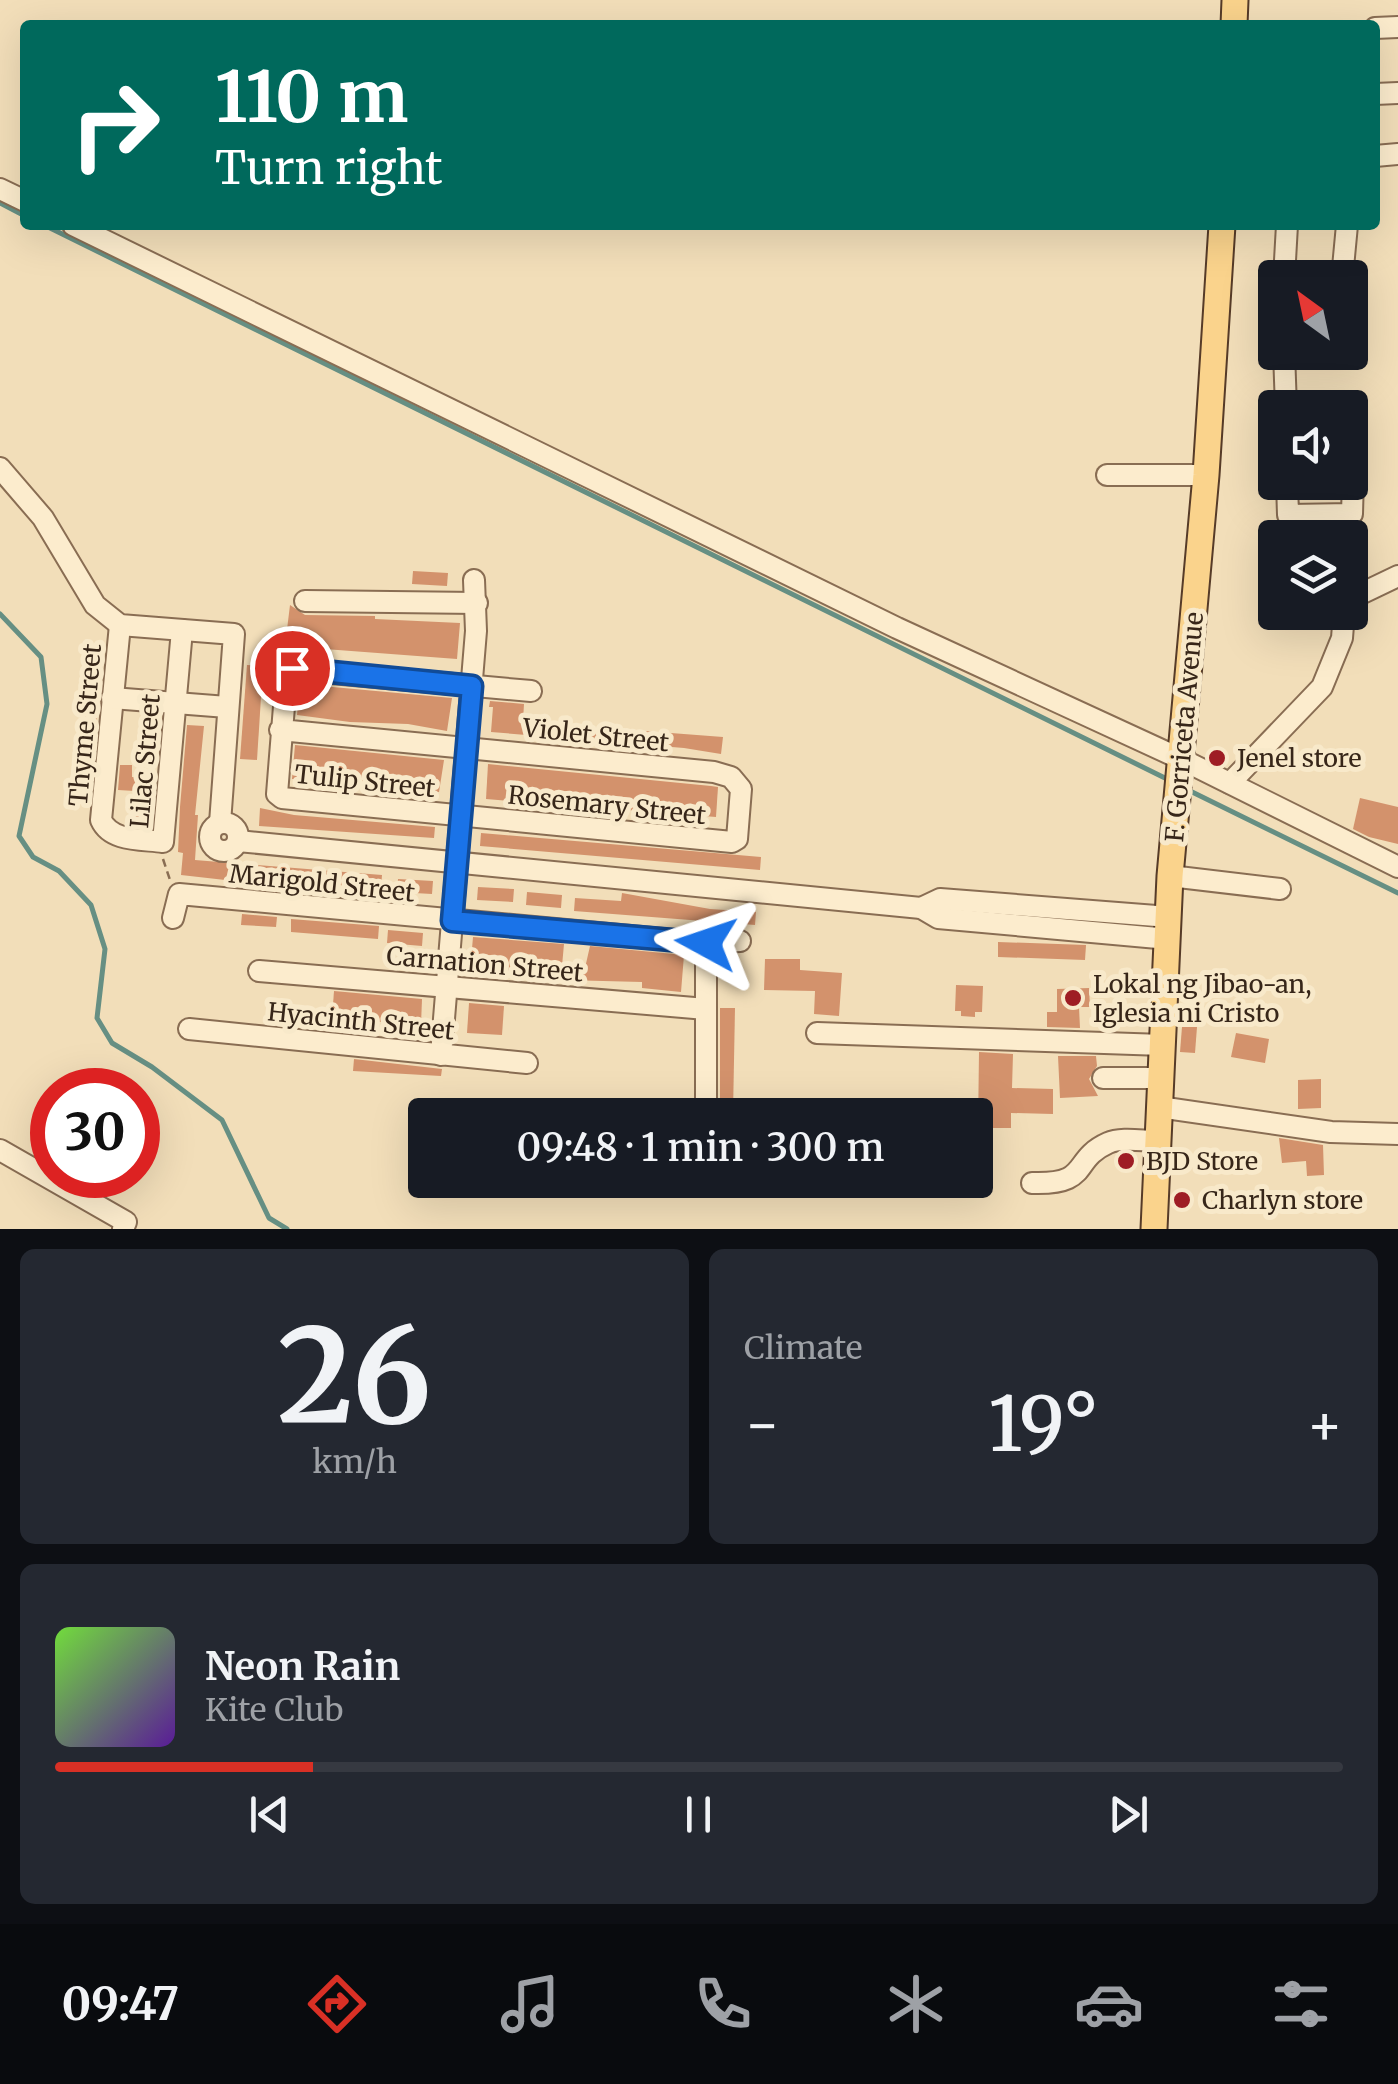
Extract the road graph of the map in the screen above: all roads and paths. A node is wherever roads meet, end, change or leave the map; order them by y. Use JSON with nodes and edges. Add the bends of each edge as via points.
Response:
{"nodes":[{"id":1,"x":83,"y":230,"type":"edge"},
{"id":2,"x":1222,"y":230,"type":"edge"},
{"id":3,"x":1287,"y":230,"type":"edge"},
{"id":4,"x":1346,"y":230,"type":"edge"},
{"id":5,"x":1285,"y":260,"type":"edge"},
{"id":6,"x":1343,"y":260,"type":"edge"},
{"id":7,"x":1,"y":471,"type":"edge"},
{"id":8,"x":1206,"y":474,"type":"junction"},
{"id":9,"x":1106,"y":476,"type":"dead end"},
{"id":10,"x":1288,"y":500,"type":"edge"},
{"id":11,"x":1352,"y":500,"type":"edge"},
{"id":12,"x":1398,"y":576,"type":"edge"},
{"id":13,"x":474,"y":580,"type":"dead end"},
{"id":14,"x":1368,"y":590,"type":"edge"},
{"id":15,"x":306,"y":601,"type":"dead end"},
{"id":16,"x":476,"y":603,"type":"junction"},
{"id":17,"x":120,"y":625,"type":"junction"},
{"id":18,"x":182,"y":630,"type":"junction"},
{"id":19,"x":1343,"y":630,"type":"edge"},
{"id":20,"x":472,"y":686,"type":"junction"},
{"id":21,"x":530,"y":691,"type":"dead end"},
{"id":22,"x":112,"y":698,"type":"junction"},
{"id":23,"x":176,"y":703,"type":"junction"},
{"id":24,"x":227,"y":706,"type":"junction"},
{"id":25,"x":280,"y":730,"type":"junction"},
{"id":26,"x":466,"y":747,"type":"junction"},
{"id":27,"x":1182,"y":759,"type":"junction"},
{"id":28,"x":1230,"y":783,"type":"junction"},
{"id":29,"x":460,"y":816,"type":"junction"},
{"id":30,"x":740,"y":829,"type":"joint"},
{"id":31,"x":163,"y":842,"type":"junction"},
{"id":32,"x":456,"y":862,"type":"junction"},
{"id":33,"x":1398,"y":868,"type":"edge"},
{"id":34,"x":1170,"y":876,"type":"junction"},
{"id":35,"x":1280,"y":889,"type":"dead end"},
{"id":36,"x":179,"y":894,"type":"junction"},
{"id":37,"x":173,"y":918,"type":"dead end"},
{"id":38,"x":452,"y":921,"type":"junction"},
{"id":39,"x":1169,"y":928,"type":"junction"},
{"id":40,"x":740,"y":941,"type":"dead end"},
{"id":41,"x":706,"y":943,"type":"junction"},
{"id":42,"x":259,"y":971,"type":"dead end"},
{"id":43,"x":447,"y":986,"type":"junction"},
{"id":44,"x":706,"y":1009,"type":"junction"},
{"id":45,"x":189,"y":1029,"type":"dead end"},
{"id":46,"x":818,"y":1033,"type":"dead end"},
{"id":47,"x":1163,"y":1045,"type":"junction"},
{"id":48,"x":442,"y":1055,"type":"junction"},
{"id":49,"x":527,"y":1063,"type":"dead end"},
{"id":50,"x":1103,"y":1078,"type":"dead end"},
{"id":51,"x":1161,"y":1078,"type":"junction"},
{"id":52,"x":706,"y":1098,"type":"edge"},
{"id":53,"x":1159,"y":1107,"type":"junction"},
{"id":54,"x":1398,"y":1134,"type":"edge"},
{"id":55,"x":1157,"y":1141,"type":"junction"},
{"id":56,"x":0,"y":1150,"type":"edge"},
{"id":57,"x":1032,"y":1183,"type":"dead end"},
{"id":58,"x":122,"y":1229,"type":"edge"},
{"id":59,"x":1154,"y":1229,"type":"edge"}],
"edges":[{"from":1,"to":27,"type":"street","via":[[897,628]]},
{"from":2,"to":8,"type":"main road","name":"F. Gorriceta Avenue"},
{"from":3,"to":5,"type":"street"},
{"from":4,"to":6,"type":"street"},
{"from":7,"to":17,"type":"street","via":[[43,518],[96,605]]},
{"from":8,"to":9,"type":"street"},
{"from":8,"to":27,"type":"main road","name":"F. Gorriceta Avenue"},
{"from":10,"to":11,"type":"street","via":[[1288,515],[1352,514]]},
{"from":12,"to":14,"type":"street"},
{"from":13,"to":16,"type":"street"},
{"from":15,"to":16,"type":"street"},
{"from":16,"to":20,"type":"street"},
{"from":17,"to":18,"type":"street"},
{"from":17,"to":22,"type":"street","name":"Thyme Street"},
{"from":18,"to":23,"type":"street","name":"Lilac Street"},
{"from":18,"to":24,"type":"street","via":[[234,634]]},
{"from":19,"to":28,"type":"street","via":[[1322,688]]},
{"from":20,"to":21,"type":"street","name":"Tulip Street"},
{"from":20,"to":25,"type":"street","name":"Tulip Street","via":[[292,668],[285,672]]},
{"from":20,"to":26,"type":"street"},
{"from":22,"to":23,"type":"street"},
{"from":22,"to":31,"type":"street","name":"Thyme Street","via":[[101,820],[117,836]]},
{"from":23,"to":24,"type":"street"},
{"from":23,"to":31,"type":"street","name":"Lilac Street"},
{"from":24,"to":32,"type":"street","via":[[220,823],[234,827],[238,842]]},
{"from":25,"to":26,"type":"street","name":"Violet Street"},
{"from":25,"to":29,"type":"street","name":"Tulip Street","via":[[276,789],[282,798]]},
{"from":26,"to":29,"type":"street"},
{"from":26,"to":30,"type":"street","name":"Violet Street","via":[[726,775],[740,789]]},
{"from":27,"to":28,"type":"street"},
{"from":27,"to":34,"type":"main road","name":"F. Gorriceta Avenue"},
{"from":28,"to":33,"type":"street"},
{"from":29,"to":30,"type":"street","name":"Rosemary Street","via":[[732,842]]},
{"from":29,"to":32,"type":"street"},
{"from":31,"to":36,"type":"path","name":"Lilac Street","via":[[165,870]]},
{"from":32,"to":38,"type":"street"},
{"from":32,"to":39,"type":"street","via":[[922,908],[938,918]]},
{"from":34,"to":35,"type":"street"},
{"from":34,"to":39,"type":"main road","name":"F. Gorriceta Avenue"},
{"from":36,"to":37,"type":"street"},
{"from":36,"to":38,"type":"street","name":"Marigold Street"},
{"from":38,"to":41,"type":"street","name":"Marigold Street"},
{"from":38,"to":43,"type":"street"},
{"from":39,"to":47,"type":"main road","name":"F. Gorriceta Avenue"},
{"from":40,"to":41,"type":"street","name":"Marigold Street"},
{"from":41,"to":44,"type":"street"},
{"from":42,"to":43,"type":"street","name":"Carnation Street"},
{"from":43,"to":44,"type":"street","name":"Carnation Street"},
{"from":43,"to":48,"type":"street"},
{"from":44,"to":52,"type":"street"},
{"from":45,"to":48,"type":"street","name":"Hyacinth Street"},
{"from":46,"to":47,"type":"street"},
{"from":47,"to":51,"type":"main road","name":"F. Gorriceta Avenue"},
{"from":48,"to":49,"type":"street","name":"Hyacinth Street"},
{"from":50,"to":51,"type":"street"},
{"from":51,"to":53,"type":"main road","name":"F. Gorriceta Avenue"},
{"from":53,"to":54,"type":"street","via":[[1331,1132]]},
{"from":53,"to":55,"type":"main road","name":"F. Gorriceta Avenue"},
{"from":55,"to":57,"type":"street","via":[[1112,1141],[1068,1181]]},
{"from":55,"to":59,"type":"main road","name":"F. Gorriceta Avenue"},
{"from":56,"to":58,"type":"street","via":[[126,1222]]}]}
